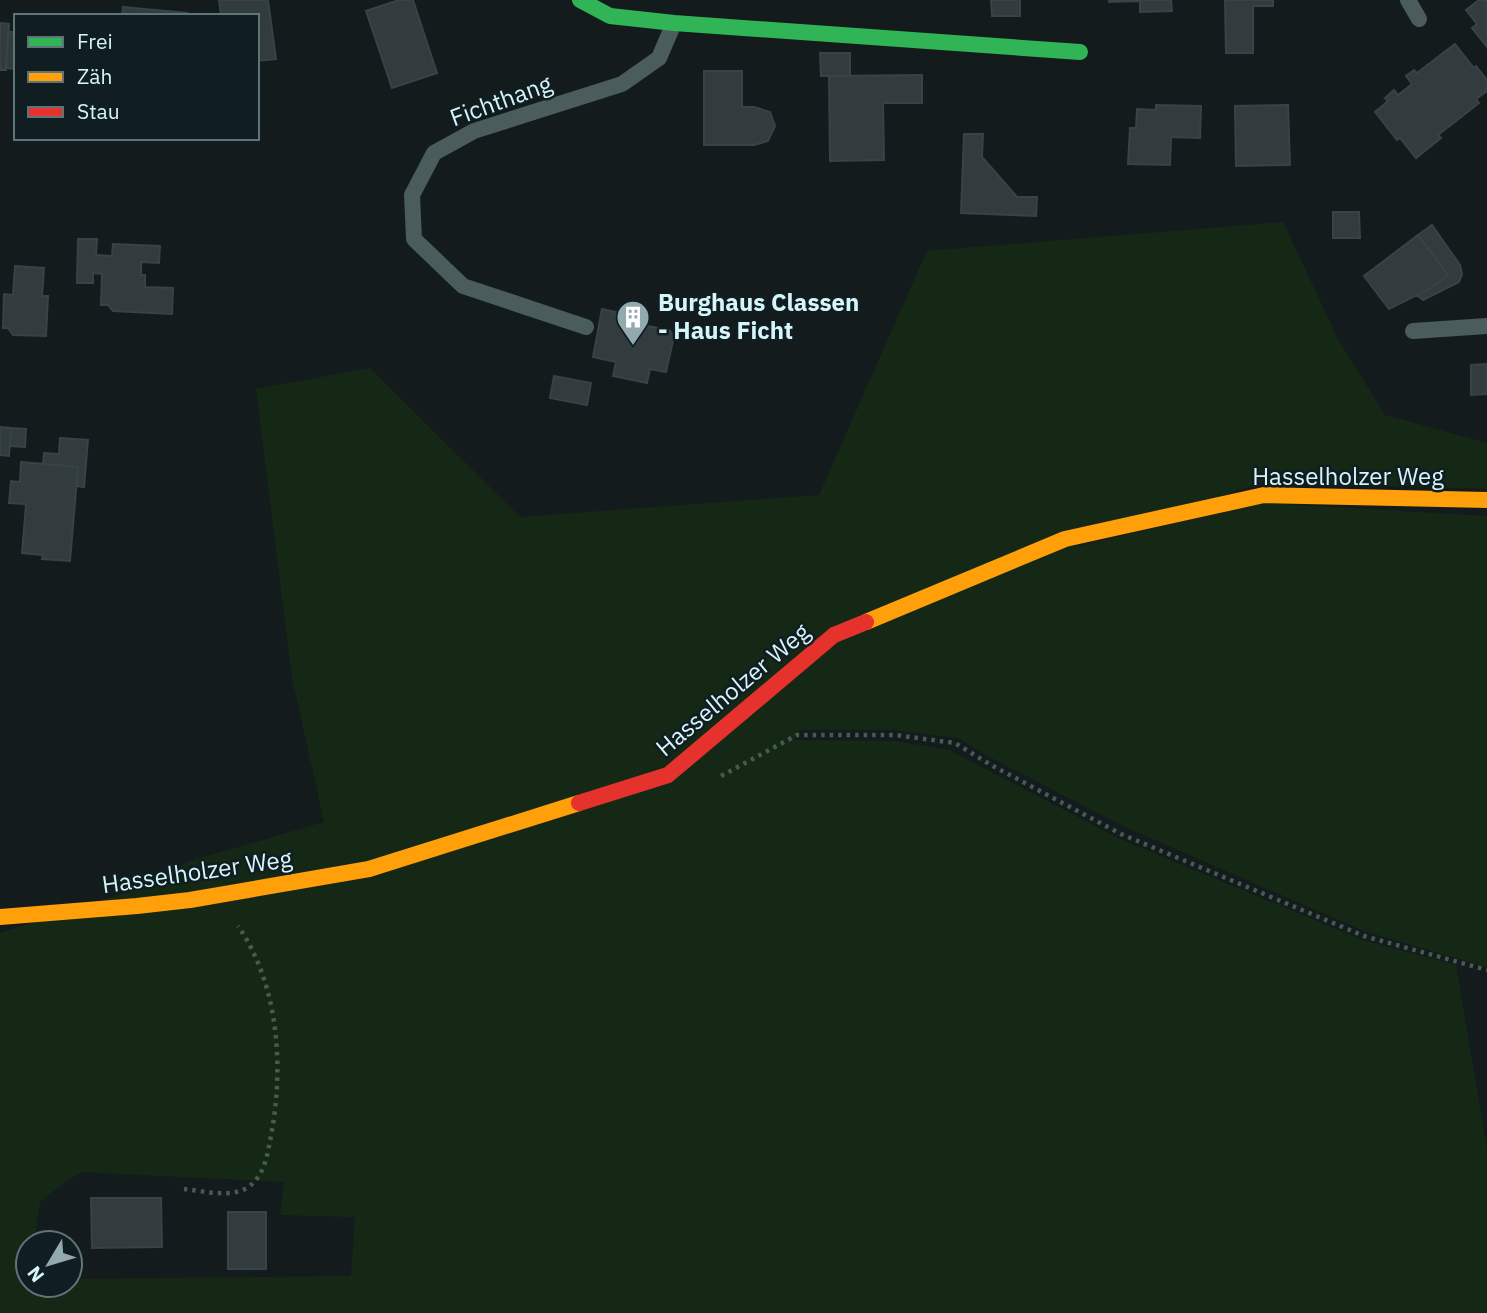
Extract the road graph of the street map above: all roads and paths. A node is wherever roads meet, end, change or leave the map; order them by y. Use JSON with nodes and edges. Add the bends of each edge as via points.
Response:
{"nodes":[{"id":1,"x":580,"y":0,"type":"edge"},
{"id":2,"x":1408,"y":0,"type":"edge"},
{"id":3,"x":1419,"y":19,"type":"dead end"},
{"id":4,"x":674,"y":23,"type":"junction"},
{"id":5,"x":1080,"y":52,"type":"dead end"},
{"id":6,"x":1487,"y":326,"type":"edge"},
{"id":7,"x":586,"y":327,"type":"dead end"},
{"id":8,"x":1413,"y":331,"type":"dead end"},
{"id":9,"x":1487,"y":500,"type":"edge"},
{"id":10,"x":719,"y":778,"type":"dead end"},
{"id":11,"x":212,"y":896,"type":"junction"},
{"id":12,"x":0,"y":917,"type":"edge"},
{"id":13,"x":1487,"y":970,"type":"edge"},
{"id":14,"x":184,"y":1189,"type":"dead end"}],
"edges":[{"from":1,"to":4,"type":"street","via":[[610,16]]},
{"from":2,"to":3,"type":"lane"},
{"from":4,"to":5,"type":"street"},
{"from":4,"to":7,"type":"lane","name":"Fichthang","via":[[659,58],[622,84],[474,131],[434,153],[412,195],[414,239],[463,286]]},
{"from":6,"to":8,"type":"lane"},
{"from":9,"to":11,"type":"street","name":"Hasselholzer Weg","via":[[1264,495],[1065,539],[834,635],[668,775],[369,869]]},
{"from":10,"to":13,"type":"path","via":[[797,735],[895,735],[955,743],[1121,834],[1364,936]]},
{"from":11,"to":12,"type":"street","name":"Hasselholzer Weg"},
{"from":11,"to":14,"type":"path","via":[[249,942],[260,968],[274,1020],[276,1111],[266,1165],[247,1188],[232,1193]]}]}
